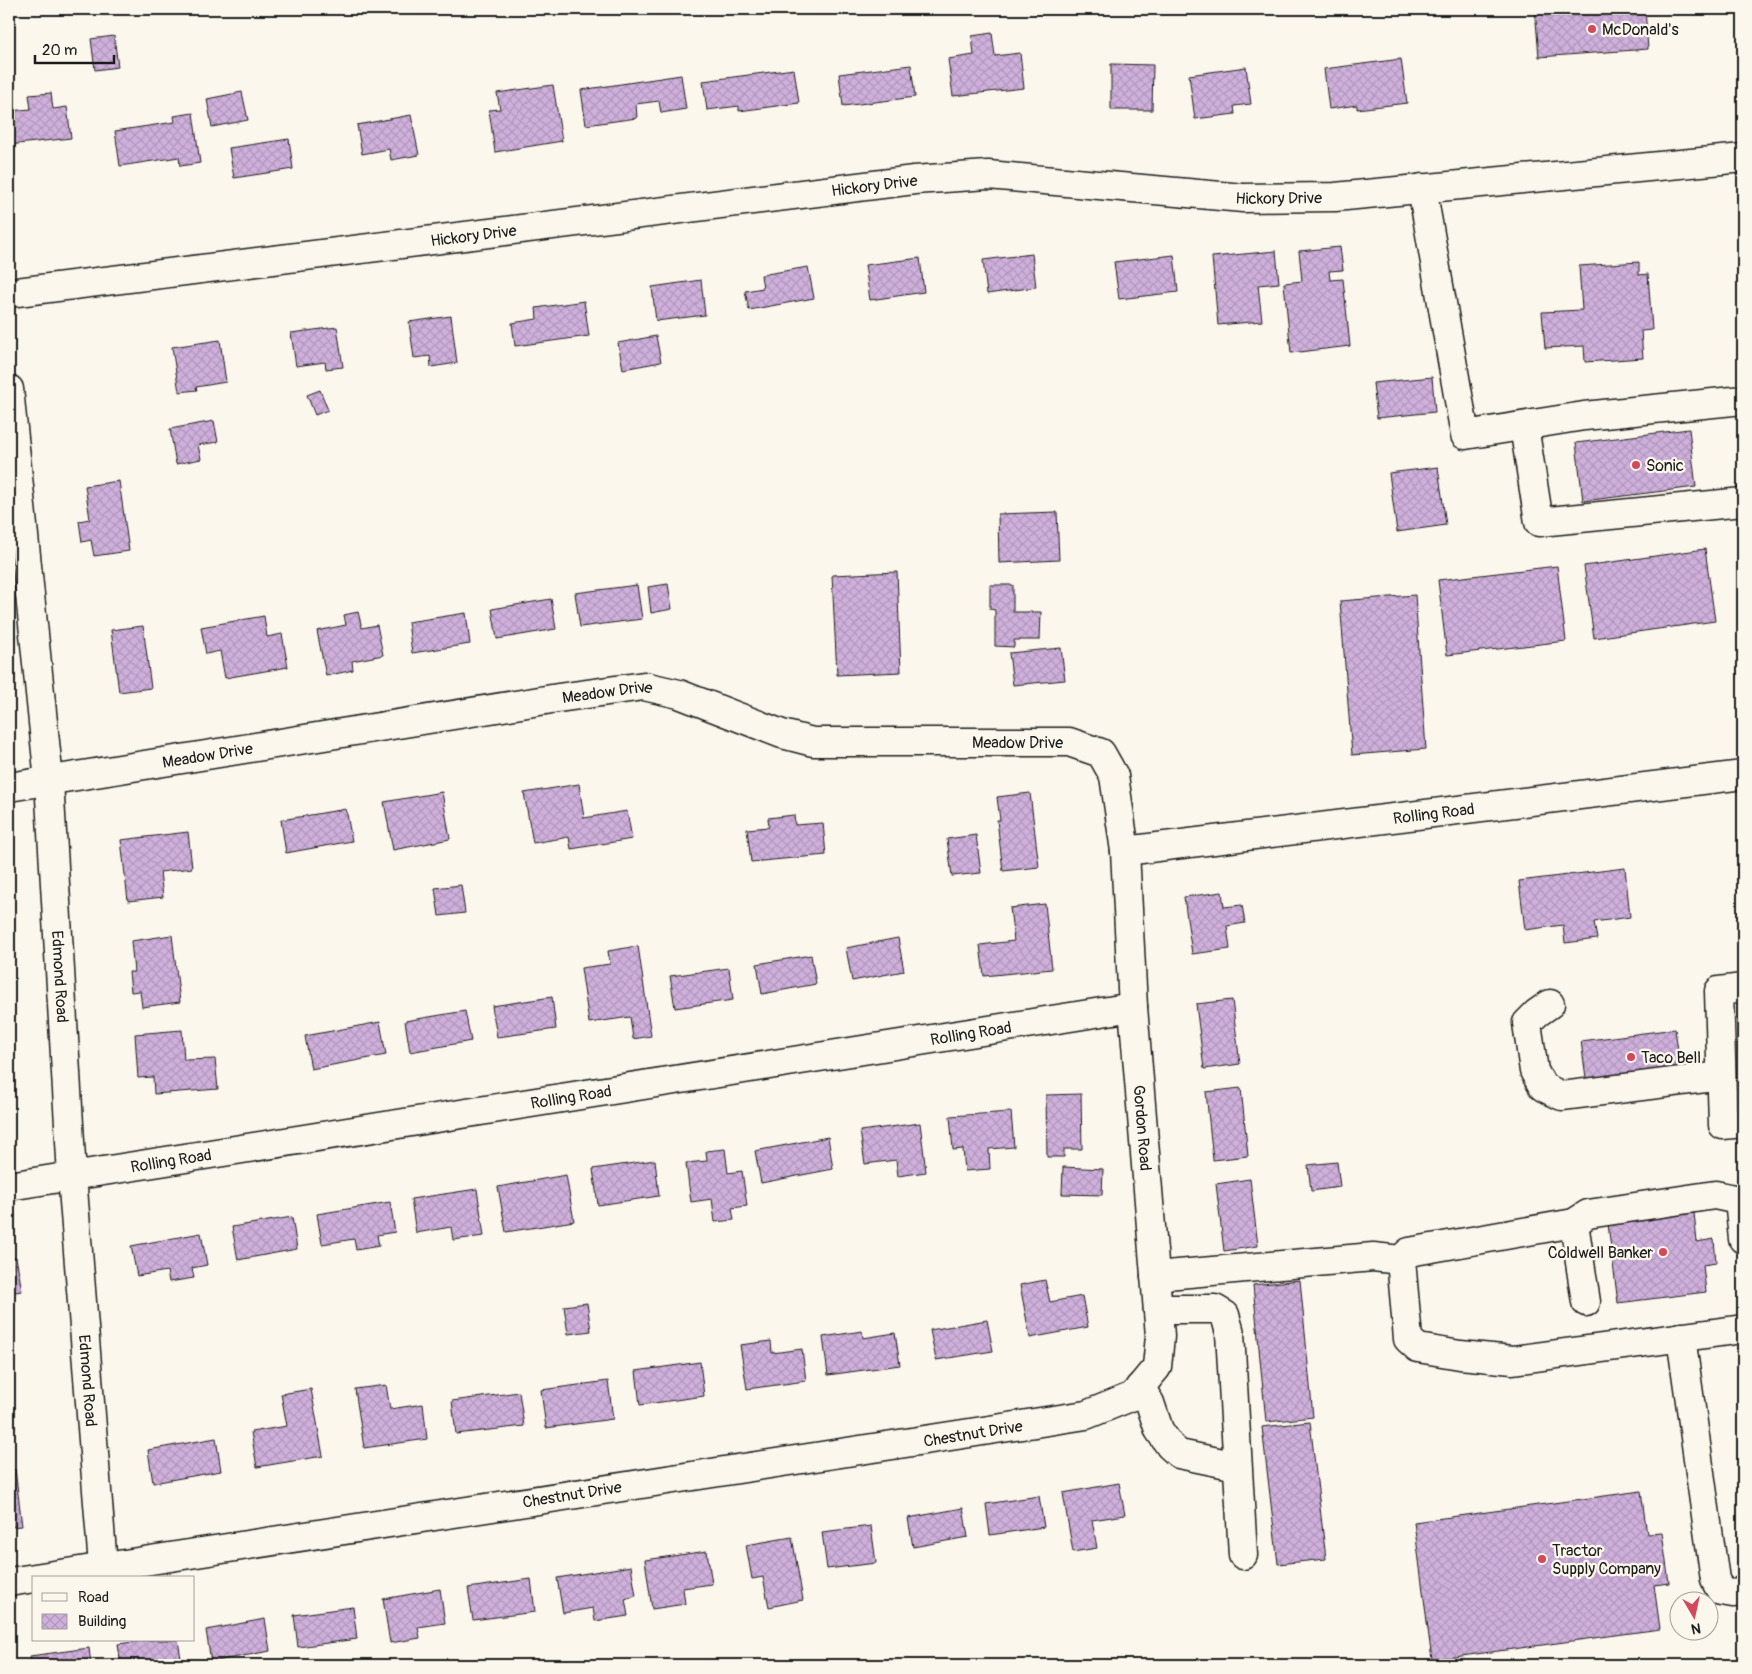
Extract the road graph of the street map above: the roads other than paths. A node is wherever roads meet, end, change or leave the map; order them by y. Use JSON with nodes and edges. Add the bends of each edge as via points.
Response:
{"nodes":[{"id":1,"x":1743,"y":158,"type":"edge"},
{"id":2,"x":1422,"y":188,"type":"junction"},
{"id":3,"x":9,"y":293,"type":"edge"},
{"id":4,"x":9,"y":389,"type":"edge"},
{"id":5,"x":1743,"y":400,"type":"edge"},
{"id":6,"x":1524,"y":426,"type":"junction"},
{"id":7,"x":1743,"y":502,"type":"edge"},
{"id":8,"x":1743,"y":775,"type":"edge"},
{"id":9,"x":49,"y":781,"type":"junction"},
{"id":10,"x":9,"y":787,"type":"edge"},
{"id":11,"x":1125,"y":851,"type":"junction"},
{"id":12,"x":1743,"y":988,"type":"edge"},
{"id":13,"x":1550,"y":1004,"type":"dead end"},
{"id":14,"x":1133,"y":1007,"type":"junction"},
{"id":15,"x":1721,"y":1076,"type":"junction"},
{"id":16,"x":1743,"y":1123,"type":"edge"},
{"id":17,"x":72,"y":1176,"type":"junction"},
{"id":18,"x":9,"y":1186,"type":"edge"},
{"id":19,"x":1741,"y":1200,"type":"edge"},
{"id":20,"x":1574,"y":1223,"type":"junction"},
{"id":21,"x":1743,"y":1239,"type":"edge"},
{"id":22,"x":1401,"y":1260,"type":"junction"},
{"id":23,"x":1155,"y":1276,"type":"junction"},
{"id":24,"x":1586,"y":1302,"type":"dead end"},
{"id":25,"x":1158,"y":1310,"type":"junction"},
{"id":26,"x":1743,"y":1329,"type":"edge"},
{"id":27,"x":1681,"y":1337,"type":"junction"},
{"id":28,"x":1137,"y":1392,"type":"junction"},
{"id":29,"x":1237,"y":1466,"type":"junction"},
{"id":30,"x":1243,"y":1555,"type":"dead end"},
{"id":31,"x":104,"y":1566,"type":"junction"},
{"id":32,"x":45,"y":1576,"type":"edge"},
{"id":33,"x":32,"y":1578,"type":"edge"},
{"id":34,"x":9,"y":1582,"type":"edge"},
{"id":35,"x":1743,"y":1591,"type":"edge"}],
"edges":[{"from":1,"to":2,"type":"street","name":"Hickory Drive"},
{"from":2,"to":3,"type":"street","name":"Hickory Drive","via":[[1336,196],[1243,198],[988,176],[914,180]]},
{"from":2,"to":6,"type":"street","via":[[1465,436]]},
{"from":4,"to":9,"type":"street","name":"Edmond Road"},
{"from":5,"to":6,"type":"street","via":[[1584,416]]},
{"from":6,"to":7,"type":"street","via":[[1539,522]]},
{"from":8,"to":11,"type":"street","name":"Rolling Road"},
{"from":9,"to":10,"type":"street","name":"Meadow Drive"},
{"from":9,"to":11,"type":"street","name":"Meadow Drive","via":[[644,686],[679,694],[782,734],[813,742],[1069,742],[1101,753],[1114,776]]},
{"from":9,"to":17,"type":"street","name":"Edmond Road"},
{"from":11,"to":14,"type":"street","name":"Gordon Road"},
{"from":12,"to":15,"type":"street","via":[[1719,991]]},
{"from":13,"to":15,"type":"street","via":[[1528,1023],[1534,1071],[1543,1087],[1562,1096]]},
{"from":14,"to":17,"type":"street","name":"Rolling Road"},
{"from":14,"to":23,"type":"street","name":"Gordon Road"},
{"from":15,"to":16,"type":"street","via":[[1723,1125]]},
{"from":17,"to":18,"type":"street","name":"Rolling Road"},
{"from":17,"to":31,"type":"street","name":"Edmond Road"},
{"from":19,"to":20,"type":"street","via":[[1715,1195],[1588,1214]]},
{"from":19,"to":21,"type":"street"},
{"from":20,"to":22,"type":"street","via":[[1409,1252]]},
{"from":20,"to":24,"type":"street"},
{"from":22,"to":23,"type":"street","via":[[1373,1257]]},
{"from":22,"to":27,"type":"street","via":[[1408,1339],[1418,1348],[1512,1360]]},
{"from":23,"to":25,"type":"street","name":"Gordon Road"},
{"from":25,"to":28,"type":"street","name":"Gordon Road","via":[[1157,1367]]},
{"from":25,"to":29,"type":"street","via":[[1215,1309],[1225,1315],[1230,1333]]},
{"from":26,"to":27,"type":"street"},
{"from":27,"to":35,"type":"street","via":[[1715,1580],[1721,1591]]},
{"from":28,"to":29,"type":"street","via":[[1150,1403],[1160,1430],[1179,1454]]},
{"from":28,"to":31,"type":"street","name":"Chestnut Drive","via":[[1086,1415]]},
{"from":29,"to":30,"type":"street"},
{"from":31,"to":32,"type":"street","name":"Chestnut Drive"},
{"from":33,"to":34,"type":"street","name":"Chestnut Drive"}]}
